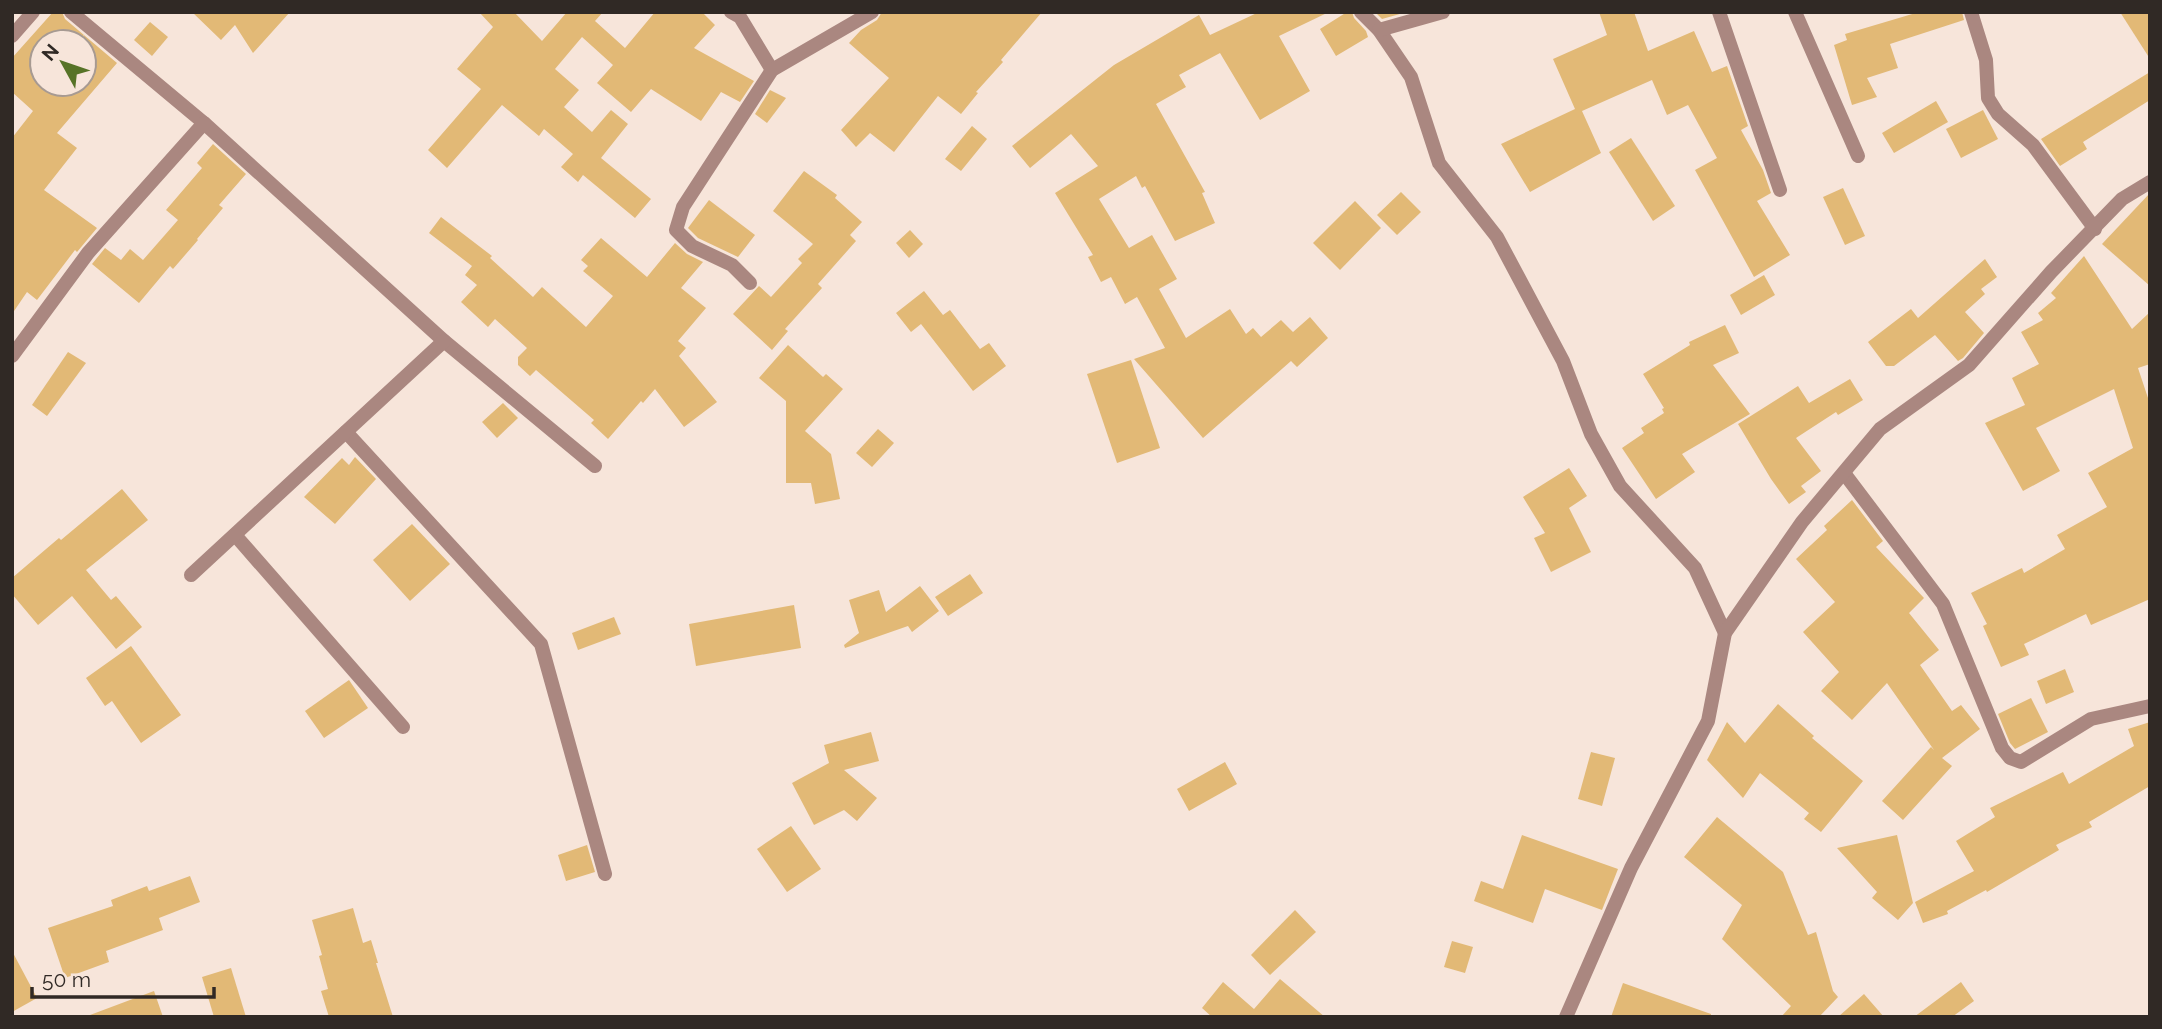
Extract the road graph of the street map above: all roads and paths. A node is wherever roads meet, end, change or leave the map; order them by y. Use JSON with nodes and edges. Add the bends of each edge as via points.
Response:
{"nodes":[{"id":1,"x":33,"y":12,"type":"edge"},
{"id":2,"x":71,"y":12,"type":"edge"},
{"id":3,"x":731,"y":12,"type":"edge"},
{"id":4,"x":872,"y":12,"type":"edge"},
{"id":5,"x":1360,"y":12,"type":"edge"},
{"id":6,"x":1443,"y":12,"type":"edge"},
{"id":7,"x":1718,"y":12,"type":"edge"},
{"id":8,"x":1795,"y":12,"type":"edge"},
{"id":9,"x":1971,"y":12,"type":"edge"},
{"id":10,"x":1379,"y":30,"type":"junction"},
{"id":11,"x":12,"y":36,"type":"edge"},
{"id":12,"x":772,"y":70,"type":"junction"},
{"id":13,"x":204,"y":123,"type":"junction"},
{"id":14,"x":1858,"y":156,"type":"dead end"},
{"id":15,"x":2150,"y":182,"type":"edge"},
{"id":16,"x":1780,"y":190,"type":"dead end"},
{"id":17,"x":2095,"y":229,"type":"junction"},
{"id":18,"x":750,"y":283,"type":"dead end"},
{"id":19,"x":444,"y":341,"type":"junction"},
{"id":20,"x":12,"y":356,"type":"edge"},
{"id":21,"x":346,"y":432,"type":"junction"},
{"id":22,"x":595,"y":466,"type":"dead end"},
{"id":23,"x":1844,"y":473,"type":"junction"},
{"id":24,"x":234,"y":535,"type":"junction"},
{"id":25,"x":191,"y":575,"type":"dead end"},
{"id":26,"x":1725,"y":633,"type":"junction"},
{"id":27,"x":2150,"y":706,"type":"edge"},
{"id":28,"x":403,"y":727,"type":"dead end"},
{"id":29,"x":605,"y":874,"type":"dead end"},
{"id":30,"x":1566,"y":1017,"type":"edge"}],
"edges":[{"from":1,"to":11,"type":"street"},
{"from":2,"to":13,"type":"street"},
{"from":3,"to":12,"type":"street","via":[[740,17]]},
{"from":4,"to":12,"type":"street"},
{"from":5,"to":10,"type":"street"},
{"from":6,"to":10,"type":"street"},
{"from":7,"to":16,"type":"street"},
{"from":8,"to":14,"type":"street"},
{"from":9,"to":17,"type":"street","via":[[1986,60],[1988,98],[1998,114],[2033,145]]},
{"from":10,"to":26,"type":"street","via":[[1411,77],[1439,163],[1497,237],[1563,361],[1591,434],[1620,486],[1695,568]]},
{"from":12,"to":18,"type":"street","via":[[683,207],[676,230],[692,246],[732,265]]},
{"from":13,"to":19,"type":"street"},
{"from":13,"to":20,"type":"street","via":[[88,253]]},
{"from":15,"to":17,"type":"street","via":[[2123,200]]},
{"from":17,"to":23,"type":"street","via":[[1969,365],[1880,429]]},
{"from":19,"to":21,"type":"street"},
{"from":19,"to":22,"type":"street"},
{"from":21,"to":24,"type":"street"},
{"from":21,"to":29,"type":"street","via":[[541,644]]},
{"from":23,"to":26,"type":"street","via":[[1802,522]]},
{"from":23,"to":27,"type":"street","via":[[1943,604],[2010,758],[2021,762],[2091,719]]},
{"from":24,"to":25,"type":"street"},
{"from":24,"to":28,"type":"street"},
{"from":26,"to":30,"type":"street","via":[[1708,721],[1631,868]]}]}
